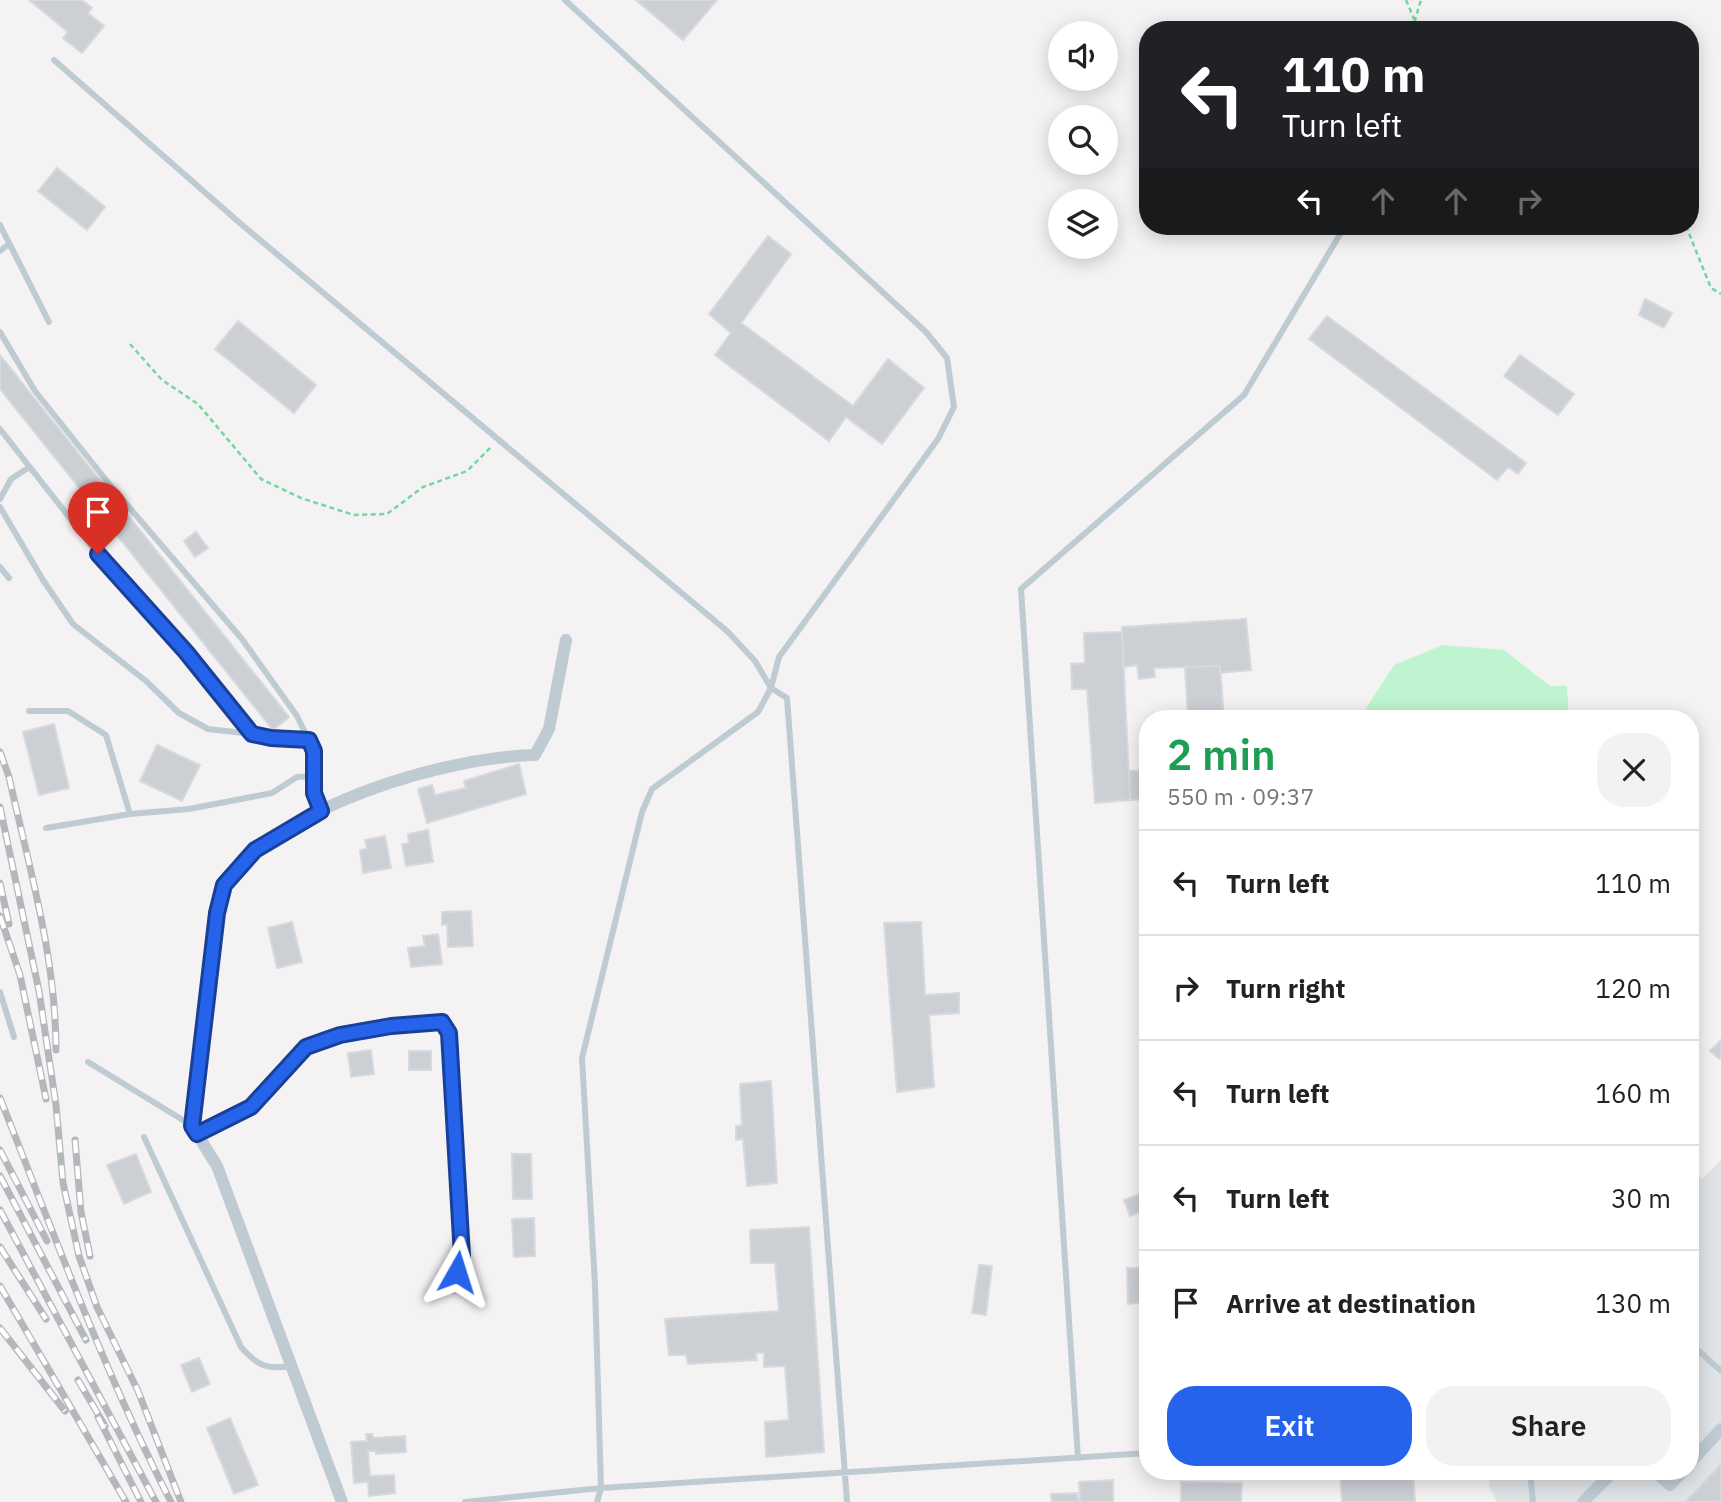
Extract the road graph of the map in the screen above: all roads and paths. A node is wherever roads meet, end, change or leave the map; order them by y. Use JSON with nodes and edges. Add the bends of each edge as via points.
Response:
{"nodes":[{"id":1,"x":565,"y":0,"type":"edge"},
{"id":2,"x":1406,"y":0,"type":"edge"},
{"id":3,"x":1421,"y":0,"type":"edge"},
{"id":4,"x":1415,"y":21,"type":"joint"},
{"id":5,"x":54,"y":60,"type":"dead end"},
{"id":6,"x":0,"y":225,"type":"edge"},
{"id":7,"x":1339,"y":235,"type":"edge"},
{"id":8,"x":1690,"y":235,"type":"edge"},
{"id":9,"x":9,"y":244,"type":"junction"},
{"id":10,"x":0,"y":251,"type":"edge"},
{"id":11,"x":1721,"y":293,"type":"edge"},
{"id":12,"x":49,"y":322,"type":"dead end"},
{"id":13,"x":0,"y":332,"type":"edge"},
{"id":14,"x":130,"y":344,"type":"dead end"},
{"id":15,"x":0,"y":429,"type":"edge"},
{"id":16,"x":498,"y":439,"type":"junction"},
{"id":17,"x":28,"y":468,"type":"junction"},
{"id":18,"x":0,"y":499,"type":"edge"},
{"id":19,"x":0,"y":507,"type":"edge"},
{"id":20,"x":0,"y":567,"type":"edge"},
{"id":21,"x":9,"y":579,"type":"dead end"},
{"id":22,"x":566,"y":640,"type":"dead end"},
{"id":23,"x":771,"y":688,"type":"junction"},
{"id":24,"x":29,"y":711,"type":"dead end"},
{"id":25,"x":252,"y":734,"type":"junction"},
{"id":26,"x":309,"y":740,"type":"junction"},
{"id":27,"x":316,"y":776,"type":"junction"},
{"id":28,"x":321,"y":811,"type":"junction"},
{"id":29,"x":130,"y":814,"type":"junction"},
{"id":30,"x":46,"y":828,"type":"dead end"},
{"id":31,"x":0,"y":992,"type":"edge"},
{"id":32,"x":14,"y":1037,"type":"dead end"},
{"id":33,"x":88,"y":1062,"type":"dead end"},
{"id":34,"x":195,"y":1130,"type":"junction"},
{"id":35,"x":145,"y":1137,"type":"dead end"},
{"id":36,"x":453,"y":1288,"type":"dead end"},
{"id":37,"x":1699,"y":1351,"type":"edge"},
{"id":38,"x":293,"y":1366,"type":"junction"},
{"id":39,"x":1721,"y":1371,"type":"edge"},
{"id":40,"x":1721,"y":1429,"type":"edge"},
{"id":41,"x":1699,"y":1453,"type":"edge"},
{"id":42,"x":1139,"y":1454,"type":"edge"},
{"id":43,"x":1078,"y":1458,"type":"junction"},
{"id":44,"x":845,"y":1475,"type":"junction"},
{"id":45,"x":1531,"y":1480,"type":"edge"},
{"id":46,"x":1605,"y":1480,"type":"edge"},
{"id":47,"x":601,"y":1488,"type":"junction"},
{"id":48,"x":342,"y":1502,"type":"edge"},
{"id":49,"x":464,"y":1502,"type":"edge"},
{"id":50,"x":597,"y":1502,"type":"edge"},
{"id":51,"x":846,"y":1502,"type":"edge"},
{"id":52,"x":1533,"y":1502,"type":"edge"},
{"id":53,"x":1583,"y":1502,"type":"edge"}],
"edges":[{"from":1,"to":23,"type":"lane","via":[[926,332],[947,358],[954,407],[938,439],[779,657]]},
{"from":2,"to":4,"type":"path"},
{"from":3,"to":4,"type":"path"},
{"from":5,"to":16,"type":"lane"},
{"from":6,"to":9,"type":"lane"},
{"from":7,"to":43,"type":"lane","via":[[1244,395],[1021,589]]},
{"from":8,"to":11,"type":"path","via":[[1712,288]]},
{"from":9,"to":10,"type":"lane"},
{"from":9,"to":12,"type":"lane"},
{"from":13,"to":26,"type":"lane","via":[[35,391],[242,639],[298,716]]},
{"from":14,"to":16,"type":"path","via":[[162,380],[198,404],[261,479],[354,515],[387,514],[423,488],[467,471]]},
{"from":15,"to":17,"type":"lane"},
{"from":16,"to":23,"type":"lane","via":[[727,631],[755,661]]},
{"from":17,"to":18,"type":"lane","via":[[11,479]]},
{"from":17,"to":25,"type":"lane"},
{"from":19,"to":25,"type":"lane","via":[[73,624],[179,713],[208,729]]},
{"from":20,"to":21,"type":"lane"},
{"from":22,"to":28,"type":"street","via":[[549,729],[535,755],[509,756],[393,780]]},
{"from":23,"to":44,"type":"lane","via":[[787,698]]},
{"from":23,"to":47,"type":"lane","via":[[758,712],[652,789],[642,812],[582,1058]]},
{"from":24,"to":29,"type":"lane","via":[[68,711],[106,735]]},
{"from":25,"to":26,"type":"lane"},
{"from":26,"to":27,"type":"lane"},
{"from":27,"to":28,"type":"lane","via":[[314,793]]},
{"from":27,"to":29,"type":"lane","via":[[297,778],[272,793],[189,809]]},
{"from":28,"to":34,"type":"street","via":[[255,850],[224,885],[217,913]]},
{"from":29,"to":30,"type":"lane"},
{"from":31,"to":32,"type":"lane"},
{"from":33,"to":34,"type":"lane"},
{"from":34,"to":36,"type":"street","via":[[251,1107],[306,1047],[340,1035],[442,1022],[449,1033],[462,1256]]},
{"from":34,"to":38,"type":"street","via":[[217,1166]]},
{"from":35,"to":38,"type":"lane","via":[[241,1347],[252,1360],[273,1369]]},
{"from":37,"to":39,"type":"lane"},
{"from":38,"to":48,"type":"street"},
{"from":40,"to":41,"type":"street"},
{"from":42,"to":43,"type":"lane"},
{"from":43,"to":44,"type":"lane"},
{"from":44,"to":47,"type":"lane"},
{"from":44,"to":51,"type":"lane"},
{"from":45,"to":52,"type":"lane"},
{"from":46,"to":53,"type":"street"},
{"from":47,"to":49,"type":"lane"},
{"from":47,"to":50,"type":"lane"}]}
